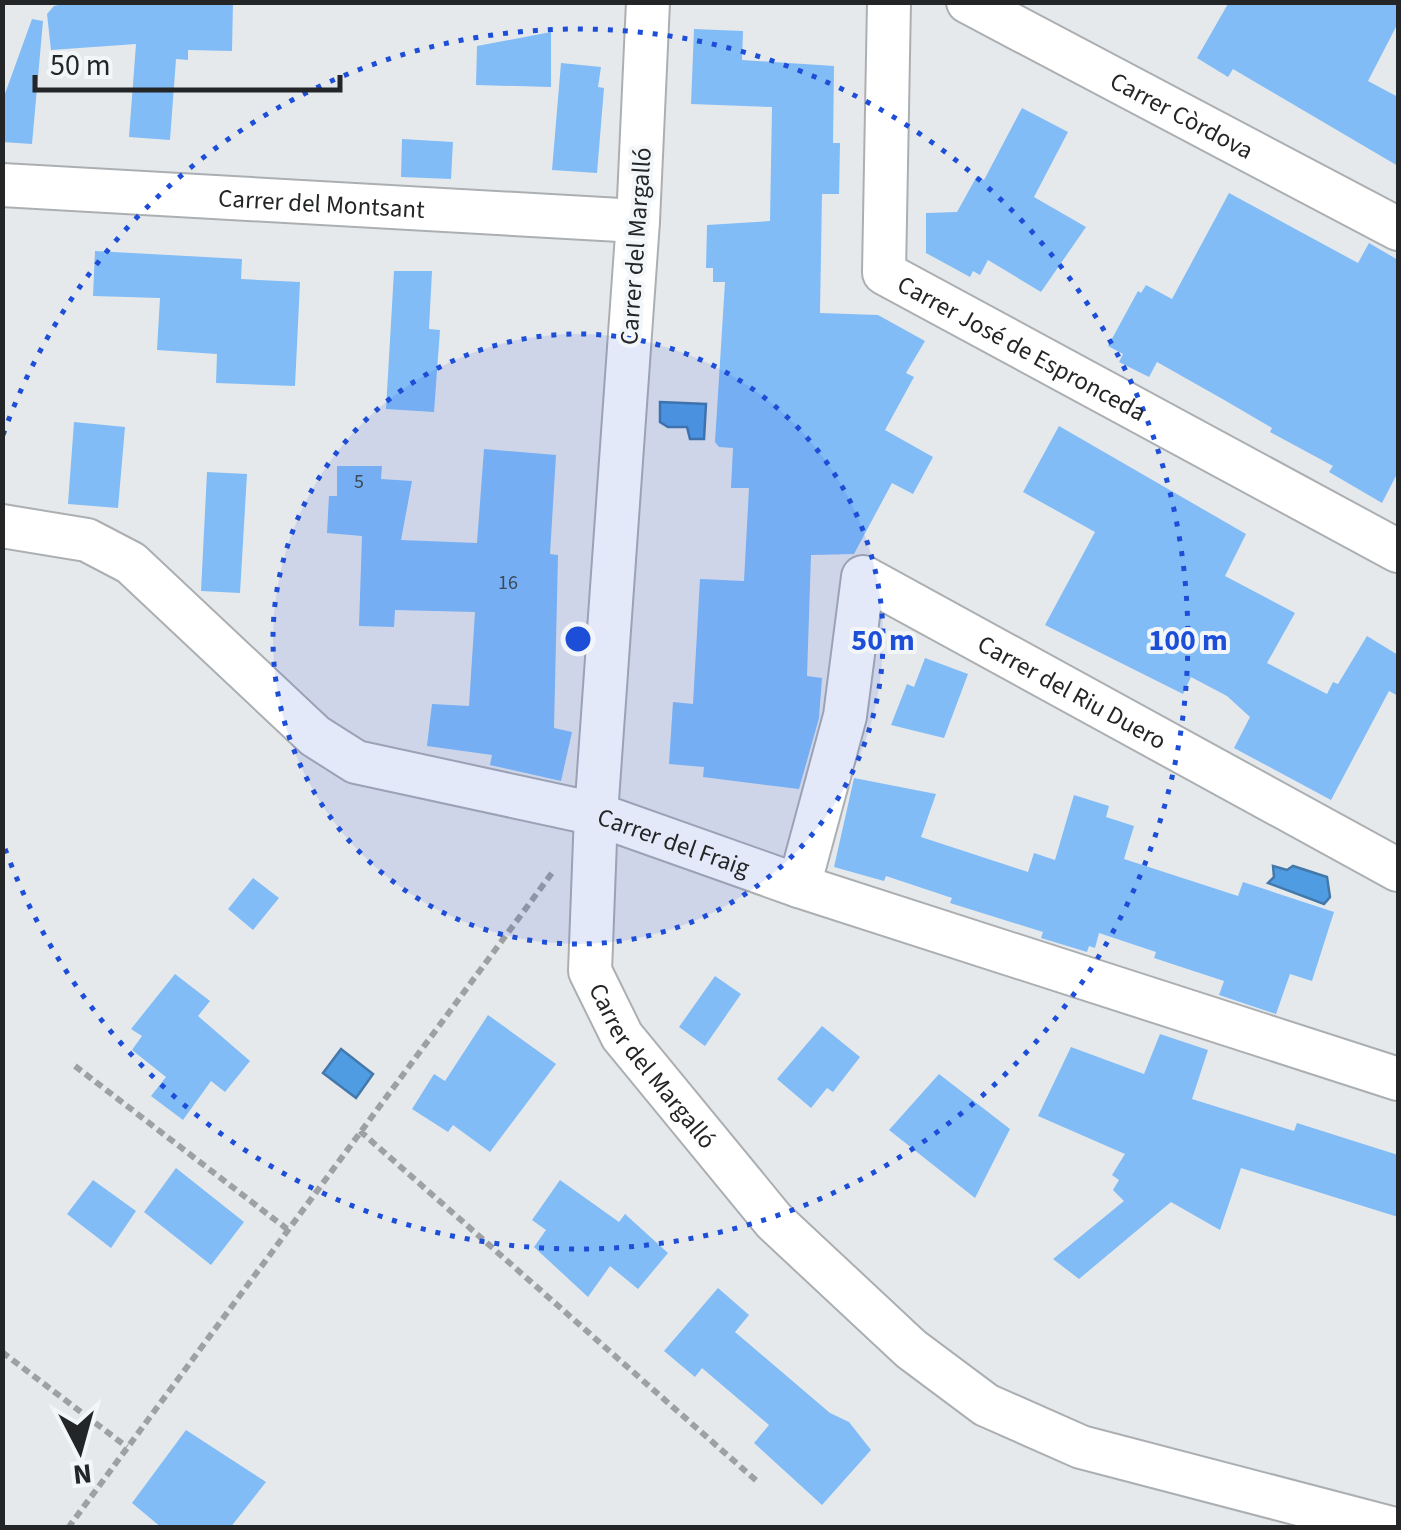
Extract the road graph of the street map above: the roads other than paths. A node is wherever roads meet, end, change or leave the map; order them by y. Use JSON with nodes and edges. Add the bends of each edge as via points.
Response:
{"nodes":[{"id":1,"x":648,"y":2,"type":"edge"},
{"id":2,"x":889,"y":2,"type":"edge"},
{"id":3,"x":968,"y":2,"type":"edge"},
{"id":4,"x":2,"y":185,"type":"edge"},
{"id":5,"x":638,"y":222,"type":"junction"},
{"id":6,"x":1398,"y":229,"type":"edge"},
{"id":7,"x":2,"y":526,"type":"edge"},
{"id":8,"x":1398,"y":551,"type":"edge"},
{"id":9,"x":596,"y":814,"type":"junction"},
{"id":10,"x":1398,"y":870,"type":"edge"},
{"id":11,"x":799,"y":886,"type":"junction"},
{"id":12,"x":1398,"y":1080,"type":"edge"},
{"id":13,"x":1391,"y":1528,"type":"edge"}],
"edges":[{"from":1,"to":5,"type":"street","name":"Carrer del Margalló"},
{"from":2,"to":8,"type":"street","name":"Carrer José de Espronceda","via":[[884,272]]},
{"from":3,"to":6,"type":"street","name":"Carrer Còrdova"},
{"from":4,"to":5,"type":"street","name":"Carrer del Montsant"},
{"from":5,"to":9,"type":"street","name":"Carrer del Margalló"},
{"from":7,"to":9,"type":"street","name":"Carrer del Fraig","via":[[87,540],[131,563],[314,736],[356,762]]},
{"from":9,"to":11,"type":"street","name":"Carrer del Fraig"},
{"from":9,"to":13,"type":"street","name":"Carrer del Margalló","via":[[590,971],[622,1036],[774,1221],[911,1349],[986,1404],[1081,1447]]},
{"from":10,"to":11,"type":"street","name":"Carrer del Riu Duero","via":[[863,577],[844,716]]},
{"from":11,"to":12,"type":"street","name":"Carrer del Fraig"}]}
